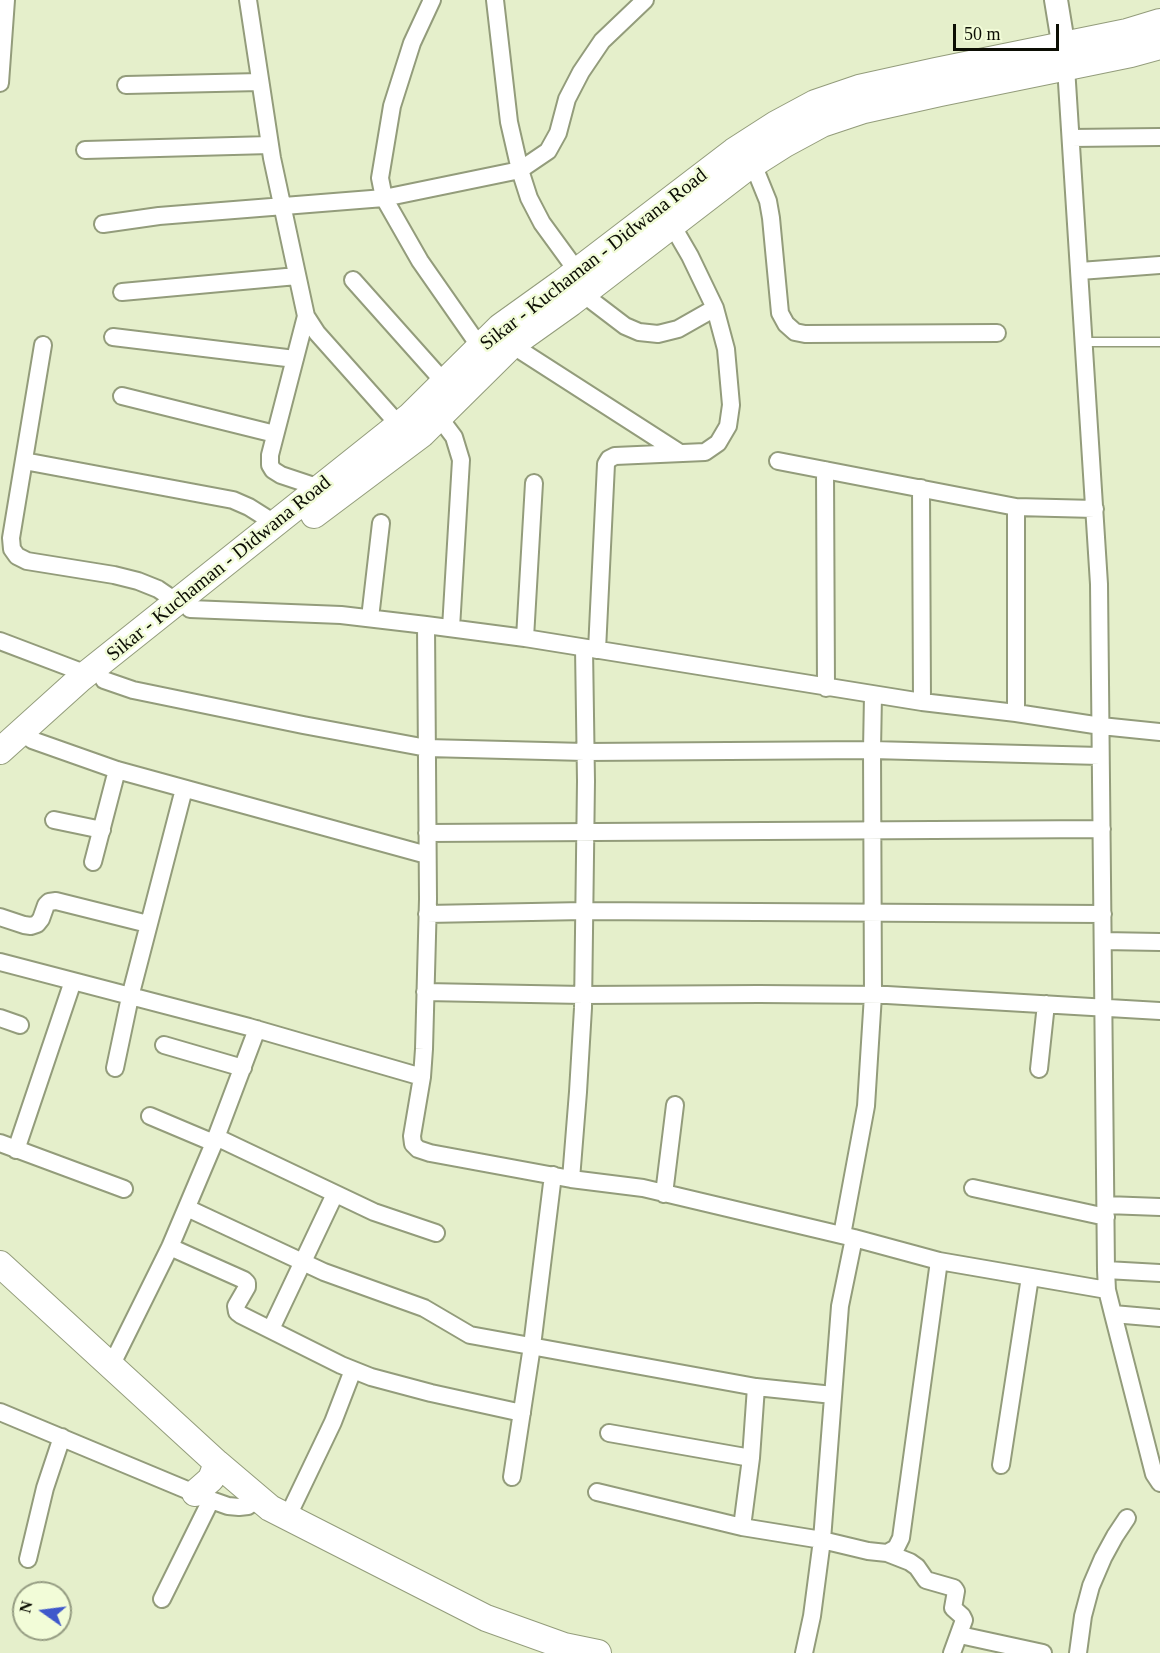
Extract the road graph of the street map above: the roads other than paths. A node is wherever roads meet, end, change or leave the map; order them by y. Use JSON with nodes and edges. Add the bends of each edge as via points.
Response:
{"nodes":[{"id":1,"x":6,"y":0,"type":"edge"},
{"id":2,"x":248,"y":0,"type":"edge"},
{"id":3,"x":432,"y":0,"type":"edge"},
{"id":4,"x":495,"y":0,"type":"edge"},
{"id":5,"x":645,"y":0,"type":"edge"},
{"id":6,"x":1056,"y":0,"type":"edge"},
{"id":7,"x":1160,"y":22,"type":"edge"},
{"id":8,"x":1160,"y":46,"type":"edge"},
{"id":9,"x":1065,"y":56,"type":"junction"},
{"id":10,"x":260,"y":82,"type":"junction"},
{"id":11,"x":0,"y":83,"type":"edge"},
{"id":12,"x":126,"y":85,"type":"dead end"},
{"id":13,"x":1160,"y":137,"type":"edge"},
{"id":14,"x":1071,"y":138,"type":"junction"},
{"id":15,"x":270,"y":145,"type":"junction"},
{"id":16,"x":85,"y":150,"type":"dead end"},
{"id":17,"x":753,"y":164,"type":"junction"},
{"id":18,"x":520,"y":170,"type":"junction"},
{"id":19,"x":384,"y":198,"type":"junction"},
{"id":20,"x":282,"y":205,"type":"junction"},
{"id":21,"x":103,"y":224,"type":"dead end"},
{"id":22,"x":672,"y":225,"type":"junction"},
{"id":23,"x":1160,"y":265,"type":"edge"},
{"id":24,"x":1080,"y":271,"type":"junction"},
{"id":25,"x":297,"y":276,"type":"junction"},
{"id":26,"x":353,"y":280,"type":"dead end"},
{"id":27,"x":580,"y":282,"type":"junction"},
{"id":28,"x":122,"y":292,"type":"dead end"},
{"id":29,"x":715,"y":308,"type":"junction"},
{"id":30,"x":306,"y":316,"type":"junction"},
{"id":31,"x":997,"y":333,"type":"dead end"},
{"id":32,"x":113,"y":337,"type":"dead end"},
{"id":33,"x":1084,"y":342,"type":"junction"},
{"id":34,"x":1160,"y":342,"type":"edge"},
{"id":35,"x":43,"y":345,"type":"dead end"},
{"id":36,"x":512,"y":345,"type":"junction"},
{"id":37,"x":480,"y":347,"type":"junction"},
{"id":38,"x":295,"y":359,"type":"junction"},
{"id":39,"x":444,"y":382,"type":"junction"},
{"id":40,"x":122,"y":396,"type":"dead end"},
{"id":41,"x":439,"y":417,"type":"junction"},
{"id":42,"x":399,"y":425,"type":"junction"},
{"id":43,"x":275,"y":434,"type":"junction"},
{"id":44,"x":680,"y":453,"type":"junction"},
{"id":45,"x":24,"y":461,"type":"junction"},
{"id":46,"x":778,"y":461,"type":"dead end"},
{"id":47,"x":825,"y":470,"type":"junction"},
{"id":48,"x":534,"y":483,"type":"dead end"},
{"id":49,"x":320,"y":488,"type":"junction"},
{"id":50,"x":921,"y":488,"type":"junction"},
{"id":51,"x":1016,"y":507,"type":"junction"},
{"id":52,"x":1095,"y":509,"type":"junction"},
{"id":53,"x":381,"y":523,"type":"dead end"},
{"id":54,"x":276,"y":524,"type":"junction"},
{"id":55,"x":184,"y":606,"type":"junction"},
{"id":56,"x":369,"y":618,"type":"junction"},
{"id":57,"x":426,"y":625,"type":"junction"},
{"id":58,"x":450,"y":628,"type":"junction"},
{"id":59,"x":525,"y":638,"type":"junction"},
{"id":60,"x":0,"y":641,"type":"edge"},
{"id":61,"x":590,"y":649,"type":"junction"},
{"id":62,"x":95,"y":677,"type":"junction"},
{"id":63,"x":826,"y":688,"type":"junction"},
{"id":64,"x":873,"y":695,"type":"junction"},
{"id":65,"x":922,"y":702,"type":"junction"},
{"id":66,"x":1016,"y":713,"type":"junction"},
{"id":67,"x":1101,"y":726,"type":"junction"},
{"id":68,"x":1160,"y":732,"type":"edge"},
{"id":69,"x":32,"y":740,"type":"junction"},
{"id":70,"x":427,"y":748,"type":"junction"},
{"id":71,"x":872,"y":750,"type":"junction"},
{"id":72,"x":0,"y":751,"type":"edge"},
{"id":73,"x":585,"y":752,"type":"junction"},
{"id":74,"x":1100,"y":756,"type":"junction"},
{"id":75,"x":0,"y":768,"type":"edge"},
{"id":76,"x":117,"y":770,"type":"junction"},
{"id":77,"x":184,"y":789,"type":"junction"},
{"id":78,"x":54,"y":820,"type":"dead end"},
{"id":79,"x":1102,"y":829,"type":"junction"},
{"id":80,"x":102,"y":830,"type":"junction"},
{"id":81,"x":585,"y":830,"type":"junction"},
{"id":82,"x":873,"y":831,"type":"junction"},
{"id":83,"x":427,"y":832,"type":"junction"},
{"id":84,"x":427,"y":855,"type":"junction"},
{"id":85,"x":93,"y":862,"type":"dead end"},
{"id":86,"x":584,"y":911,"type":"junction"},
{"id":87,"x":874,"y":913,"type":"junction"},
{"id":88,"x":427,"y":914,"type":"junction"},
{"id":89,"x":1103,"y":914,"type":"junction"},
{"id":90,"x":0,"y":917,"type":"edge"},
{"id":91,"x":148,"y":924,"type":"junction"},
{"id":92,"x":1103,"y":941,"type":"junction"},
{"id":93,"x":1160,"y":942,"type":"edge"},
{"id":94,"x":0,"y":962,"type":"edge"},
{"id":95,"x":73,"y":981,"type":"junction"},
{"id":96,"x":425,"y":992,"type":"junction"},
{"id":97,"x":583,"y":995,"type":"junction"},
{"id":98,"x":873,"y":995,"type":"junction"},
{"id":99,"x":130,"y":997,"type":"junction"},
{"id":100,"x":1046,"y":1004,"type":"junction"},
{"id":101,"x":1104,"y":1007,"type":"junction"},
{"id":102,"x":1160,"y":1011,"type":"edge"},
{"id":103,"x":0,"y":1018,"type":"edge"},
{"id":104,"x":20,"y":1025,"type":"dead end"},
{"id":105,"x":257,"y":1029,"type":"junction"},
{"id":106,"x":164,"y":1046,"type":"dead end"},
{"id":107,"x":115,"y":1068,"type":"dead end"},
{"id":108,"x":243,"y":1068,"type":"junction"},
{"id":109,"x":1039,"y":1069,"type":"dead end"},
{"id":110,"x":422,"y":1077,"type":"junction"},
{"id":111,"x":675,"y":1105,"type":"dead end"},
{"id":112,"x":150,"y":1116,"type":"dead end"},
{"id":113,"x":215,"y":1140,"type":"junction"},
{"id":114,"x":0,"y":1143,"type":"edge"},
{"id":115,"x":16,"y":1150,"type":"junction"},
{"id":116,"x":553,"y":1175,"type":"junction"},
{"id":117,"x":571,"y":1179,"type":"junction"},
{"id":118,"x":973,"y":1188,"type":"dead end"},
{"id":119,"x":124,"y":1189,"type":"dead end"},
{"id":120,"x":336,"y":1194,"type":"junction"},
{"id":121,"x":664,"y":1194,"type":"junction"},
{"id":122,"x":1160,"y":1207,"type":"edge"},
{"id":123,"x":187,"y":1208,"type":"junction"},
{"id":124,"x":1106,"y":1211,"type":"junction"},
{"id":125,"x":436,"y":1233,"type":"dead end"},
{"id":126,"x":848,"y":1237,"type":"junction"},
{"id":127,"x":170,"y":1247,"type":"junction"},
{"id":128,"x":939,"y":1261,"type":"junction"},
{"id":129,"x":303,"y":1262,"type":"junction"},
{"id":130,"x":0,"y":1264,"type":"edge"},
{"id":131,"x":1106,"y":1270,"type":"junction"},
{"id":132,"x":1160,"y":1273,"type":"edge"},
{"id":133,"x":1030,"y":1277,"type":"junction"},
{"id":134,"x":1107,"y":1290,"type":"junction"},
{"id":135,"x":1113,"y":1314,"type":"junction"},
{"id":136,"x":1160,"y":1318,"type":"edge"},
{"id":137,"x":272,"y":1329,"type":"junction"},
{"id":138,"x":532,"y":1346,"type":"junction"},
{"id":139,"x":111,"y":1366,"type":"junction"},
{"id":140,"x":353,"y":1370,"type":"junction"},
{"id":141,"x":756,"y":1387,"type":"junction"},
{"id":142,"x":833,"y":1395,"type":"junction"},
{"id":143,"x":0,"y":1412,"type":"edge"},
{"id":144,"x":522,"y":1413,"type":"junction"},
{"id":145,"x":609,"y":1433,"type":"dead end"},
{"id":146,"x":63,"y":1437,"type":"junction"},
{"id":147,"x":751,"y":1458,"type":"junction"},
{"id":148,"x":217,"y":1463,"type":"junction"},
{"id":149,"x":1001,"y":1465,"type":"dead end"},
{"id":150,"x":512,"y":1477,"type":"dead end"},
{"id":151,"x":1160,"y":1483,"type":"edge"},
{"id":152,"x":597,"y":1492,"type":"dead end"},
{"id":153,"x":203,"y":1497,"type":"junction"},
{"id":154,"x":258,"y":1499,"type":"junction"},
{"id":155,"x":287,"y":1518,"type":"junction"},
{"id":156,"x":1127,"y":1518,"type":"dead end"},
{"id":157,"x":742,"y":1527,"type":"junction"},
{"id":158,"x":822,"y":1540,"type":"junction"},
{"id":159,"x":887,"y":1553,"type":"junction"},
{"id":160,"x":28,"y":1559,"type":"dead end"},
{"id":161,"x":162,"y":1599,"type":"dead end"},
{"id":162,"x":960,"y":1635,"type":"junction"},
{"id":163,"x":1078,"y":1650,"type":"edge"},
{"id":164,"x":598,"y":1653,"type":"edge"},
{"id":165,"x":804,"y":1653,"type":"edge"},
{"id":166,"x":952,"y":1653,"type":"edge"},
{"id":167,"x":1043,"y":1653,"type":"edge"},
{"id":168,"x":1095,"y":1653,"type":"edge"}],
"edges":[{"from":1,"to":11,"type":"street"},
{"from":2,"to":10,"type":"street"},
{"from":3,"to":19,"type":"street","via":[[412,43],[392,106],[380,178]]},
{"from":4,"to":18,"type":"street","via":[[509,122]]},
{"from":5,"to":18,"type":"street","via":[[602,41],[581,72],[548,151]]},
{"from":6,"to":9,"type":"street"},
{"from":7,"to":9,"type":"main road","name":"Sikar - Kuchaman - Didwana Road"},
{"from":8,"to":9,"type":"main road","name":"Sikar - Kuchaman - Didwana Road","via":[[1131,54]]},
{"from":9,"to":14,"type":"street"},
{"from":9,"to":17,"type":"main road","name":"Sikar - Kuchaman - Didwana Road","via":[[822,124]]},
{"from":9,"to":27,"type":"main road","name":"Sikar - Kuchaman - Didwana Road","via":[[859,88],[815,103],[734,151]]},
{"from":10,"to":12,"type":"street"},
{"from":10,"to":15,"type":"street"},
{"from":13,"to":14,"type":"street"},
{"from":14,"to":24,"type":"street"},
{"from":15,"to":16,"type":"street"},
{"from":15,"to":20,"type":"street"},
{"from":17,"to":22,"type":"main road","name":"Sikar - Kuchaman - Didwana Road"},
{"from":17,"to":31,"type":"street","via":[[768,201],[780,313],[795,332]]},
{"from":18,"to":19,"type":"street"},
{"from":18,"to":27,"type":"street","via":[[542,223]]},
{"from":19,"to":20,"type":"street"},
{"from":19,"to":37,"type":"street","via":[[420,261]]},
{"from":20,"to":21,"type":"street"},
{"from":20,"to":25,"type":"street"},
{"from":22,"to":27,"type":"main road","name":"Sikar - Kuchaman - Didwana Road"},
{"from":22,"to":29,"type":"street"},
{"from":23,"to":24,"type":"street"},
{"from":24,"to":33,"type":"street"},
{"from":25,"to":28,"type":"street"},
{"from":25,"to":30,"type":"street"},
{"from":26,"to":39,"type":"street"},
{"from":27,"to":29,"type":"street","via":[[625,326],[639,332],[658,334],[678,329]]},
{"from":27,"to":36,"type":"main road","name":"Sikar - Kuchaman - Didwana Road"},
{"from":27,"to":37,"type":"main road","name":"Sikar - Kuchaman - Didwana Road","via":[[500,327]]},
{"from":29,"to":44,"type":"street","via":[[726,349],[731,405],[728,426],[718,443],[705,452]]},
{"from":30,"to":38,"type":"street"},
{"from":30,"to":42,"type":"street"},
{"from":32,"to":38,"type":"street"},
{"from":33,"to":34,"type":"lane"},
{"from":33,"to":52,"type":"street"},
{"from":35,"to":45,"type":"street"},
{"from":36,"to":41,"type":"main road","name":"Sikar - Kuchaman - Didwana Road"},
{"from":36,"to":44,"type":"street"},
{"from":37,"to":39,"type":"main road","name":"Sikar - Kuchaman - Didwana Road"},
{"from":38,"to":43,"type":"street"},
{"from":39,"to":42,"type":"main road","name":"Sikar - Kuchaman - Didwana Road"},
{"from":40,"to":43,"type":"street"},
{"from":41,"to":55,"type":"main road","name":"Sikar - Kuchaman - Didwana Road","via":[[422,434]]},
{"from":41,"to":58,"type":"street","via":[[454,437],[461,460]]},
{"from":42,"to":49,"type":"main road","name":"Sikar - Kuchaman - Didwana Road"},
{"from":43,"to":49,"type":"street","via":[[270,455],[273,470]]},
{"from":44,"to":61,"type":"street","via":[[615,456],[606,464]]},
{"from":45,"to":54,"type":"street","via":[[233,500]]},
{"from":45,"to":55,"type":"street","via":[[11,538],[17,556],[138,581]]},
{"from":46,"to":47,"type":"street"},
{"from":47,"to":50,"type":"street"},
{"from":47,"to":63,"type":"street"},
{"from":48,"to":59,"type":"street"},
{"from":49,"to":54,"type":"main road","name":"Sikar - Kuchaman - Didwana Road"},
{"from":50,"to":51,"type":"street"},
{"from":50,"to":65,"type":"street"},
{"from":51,"to":52,"type":"street"},
{"from":51,"to":66,"type":"street"},
{"from":52,"to":67,"type":"street"},
{"from":53,"to":56,"type":"street"},
{"from":54,"to":55,"type":"main road","name":"Sikar - Kuchaman - Didwana Road"},
{"from":55,"to":56,"type":"street"},
{"from":55,"to":62,"type":"main road","name":"Sikar - Kuchaman - Didwana Road"},
{"from":56,"to":57,"type":"street"},
{"from":57,"to":58,"type":"street"},
{"from":57,"to":70,"type":"street"},
{"from":58,"to":59,"type":"street"},
{"from":59,"to":61,"type":"street"},
{"from":60,"to":62,"type":"street"},
{"from":61,"to":63,"type":"street"},
{"from":61,"to":73,"type":"street"},
{"from":62,"to":69,"type":"main road","name":"Sikar - Kuchaman - Didwana Road"},
{"from":62,"to":70,"type":"street","via":[[133,690]]},
{"from":62,"to":72,"type":"main road","name":"Sikar - Kuchaman - Didwana Road"},
{"from":63,"to":64,"type":"street"},
{"from":64,"to":65,"type":"street"},
{"from":64,"to":71,"type":"street"},
{"from":65,"to":66,"type":"street"},
{"from":66,"to":67,"type":"street"},
{"from":67,"to":68,"type":"street"},
{"from":67,"to":74,"type":"street"},
{"from":69,"to":75,"type":"main road","name":"Sikar - Kuchaman - Didwana Road"},
{"from":69,"to":76,"type":"street"},
{"from":70,"to":73,"type":"street"},
{"from":70,"to":83,"type":"street"},
{"from":71,"to":73,"type":"street"},
{"from":71,"to":74,"type":"street"},
{"from":71,"to":82,"type":"street"},
{"from":73,"to":81,"type":"street"},
{"from":74,"to":79,"type":"street"},
{"from":76,"to":77,"type":"street"},
{"from":76,"to":80,"type":"street"},
{"from":77,"to":84,"type":"street"},
{"from":77,"to":91,"type":"street"},
{"from":78,"to":80,"type":"street"},
{"from":79,"to":82,"type":"street"},
{"from":79,"to":89,"type":"street"},
{"from":80,"to":85,"type":"street"},
{"from":81,"to":82,"type":"street"},
{"from":81,"to":83,"type":"street"},
{"from":81,"to":86,"type":"street"},
{"from":82,"to":87,"type":"street"},
{"from":83,"to":84,"type":"street"},
{"from":84,"to":88,"type":"street"},
{"from":86,"to":87,"type":"street"},
{"from":86,"to":88,"type":"street"},
{"from":86,"to":97,"type":"street"},
{"from":87,"to":89,"type":"street"},
{"from":87,"to":98,"type":"street"},
{"from":88,"to":96,"type":"street"},
{"from":89,"to":92,"type":"street"},
{"from":90,"to":91,"type":"street","via":[[31,926],[41,919],[46,905],[56,901]]},
{"from":91,"to":99,"type":"street"},
{"from":92,"to":93,"type":"street"},
{"from":92,"to":101,"type":"street"},
{"from":94,"to":95,"type":"street"},
{"from":95,"to":99,"type":"street"},
{"from":95,"to":115,"type":"street"},
{"from":96,"to":97,"type":"street"},
{"from":96,"to":110,"type":"street"},
{"from":97,"to":98,"type":"street"},
{"from":97,"to":117,"type":"street"},
{"from":98,"to":100,"type":"street"},
{"from":98,"to":126,"type":"street","via":[[866,1106]]},
{"from":99,"to":105,"type":"street"},
{"from":99,"to":107,"type":"street"},
{"from":100,"to":101,"type":"street"},
{"from":100,"to":109,"type":"street"},
{"from":101,"to":102,"type":"street"},
{"from":101,"to":124,"type":"street"},
{"from":103,"to":104,"type":"street"},
{"from":105,"to":108,"type":"street"},
{"from":105,"to":110,"type":"street"},
{"from":106,"to":108,"type":"street"},
{"from":108,"to":113,"type":"street"},
{"from":110,"to":116,"type":"street","via":[[412,1136],[418,1149]]},
{"from":111,"to":121,"type":"street"},
{"from":112,"to":113,"type":"street"},
{"from":113,"to":120,"type":"street"},
{"from":113,"to":123,"type":"street"},
{"from":114,"to":115,"type":"street"},
{"from":115,"to":119,"type":"street"},
{"from":116,"to":117,"type":"street"},
{"from":116,"to":138,"type":"street"},
{"from":117,"to":121,"type":"street"},
{"from":118,"to":124,"type":"street"},
{"from":120,"to":125,"type":"street"},
{"from":120,"to":129,"type":"street"},
{"from":121,"to":126,"type":"street"},
{"from":122,"to":124,"type":"street"},
{"from":123,"to":127,"type":"street"},
{"from":123,"to":129,"type":"street"},
{"from":124,"to":131,"type":"street"},
{"from":126,"to":128,"type":"street"},
{"from":126,"to":142,"type":"street"},
{"from":127,"to":137,"type":"street","via":[[247,1282],[237,1312]]},
{"from":127,"to":139,"type":"street"},
{"from":128,"to":133,"type":"street"},
{"from":128,"to":159,"type":"street","via":[[901,1538],[896,1548]]},
{"from":129,"to":137,"type":"street"},
{"from":129,"to":138,"type":"street","via":[[424,1308],[470,1335]]},
{"from":130,"to":139,"type":"main road"},
{"from":131,"to":132,"type":"street"},
{"from":131,"to":134,"type":"street"},
{"from":133,"to":134,"type":"street"},
{"from":133,"to":149,"type":"street"},
{"from":134,"to":135,"type":"street"},
{"from":135,"to":136,"type":"street"},
{"from":135,"to":151,"type":"street","via":[[1154,1474]]},
{"from":137,"to":140,"type":"street"},
{"from":138,"to":141,"type":"street"},
{"from":138,"to":144,"type":"street"},
{"from":139,"to":148,"type":"main road"},
{"from":140,"to":144,"type":"street","via":[[431,1393]]},
{"from":140,"to":155,"type":"street"},
{"from":141,"to":142,"type":"street"},
{"from":141,"to":147,"type":"street"},
{"from":142,"to":158,"type":"street"},
{"from":143,"to":146,"type":"street"},
{"from":144,"to":150,"type":"street"},
{"from":145,"to":147,"type":"street"},
{"from":146,"to":153,"type":"street"},
{"from":146,"to":160,"type":"street","via":[[45,1488]]},
{"from":147,"to":157,"type":"street"},
{"from":148,"to":153,"type":"main road"},
{"from":148,"to":154,"type":"main road"},
{"from":152,"to":157,"type":"street"},
{"from":153,"to":154,"type":"street","via":[[239,1507]]},
{"from":153,"to":161,"type":"street"},
{"from":154,"to":155,"type":"main road"},
{"from":155,"to":164,"type":"main road","via":[[486,1618],[564,1646]]},
{"from":156,"to":163,"type":"street","via":[[1114,1536],[1091,1586]]},
{"from":157,"to":158,"type":"street"},
{"from":158,"to":159,"type":"street"},
{"from":158,"to":165,"type":"street"},
{"from":159,"to":162,"type":"street","via":[[910,1562],[926,1580],[954,1588],[953,1608],[964,1620]]},
{"from":162,"to":166,"type":"street"},
{"from":162,"to":167,"type":"street"},
{"from":163,"to":168,"type":"street"}]}
